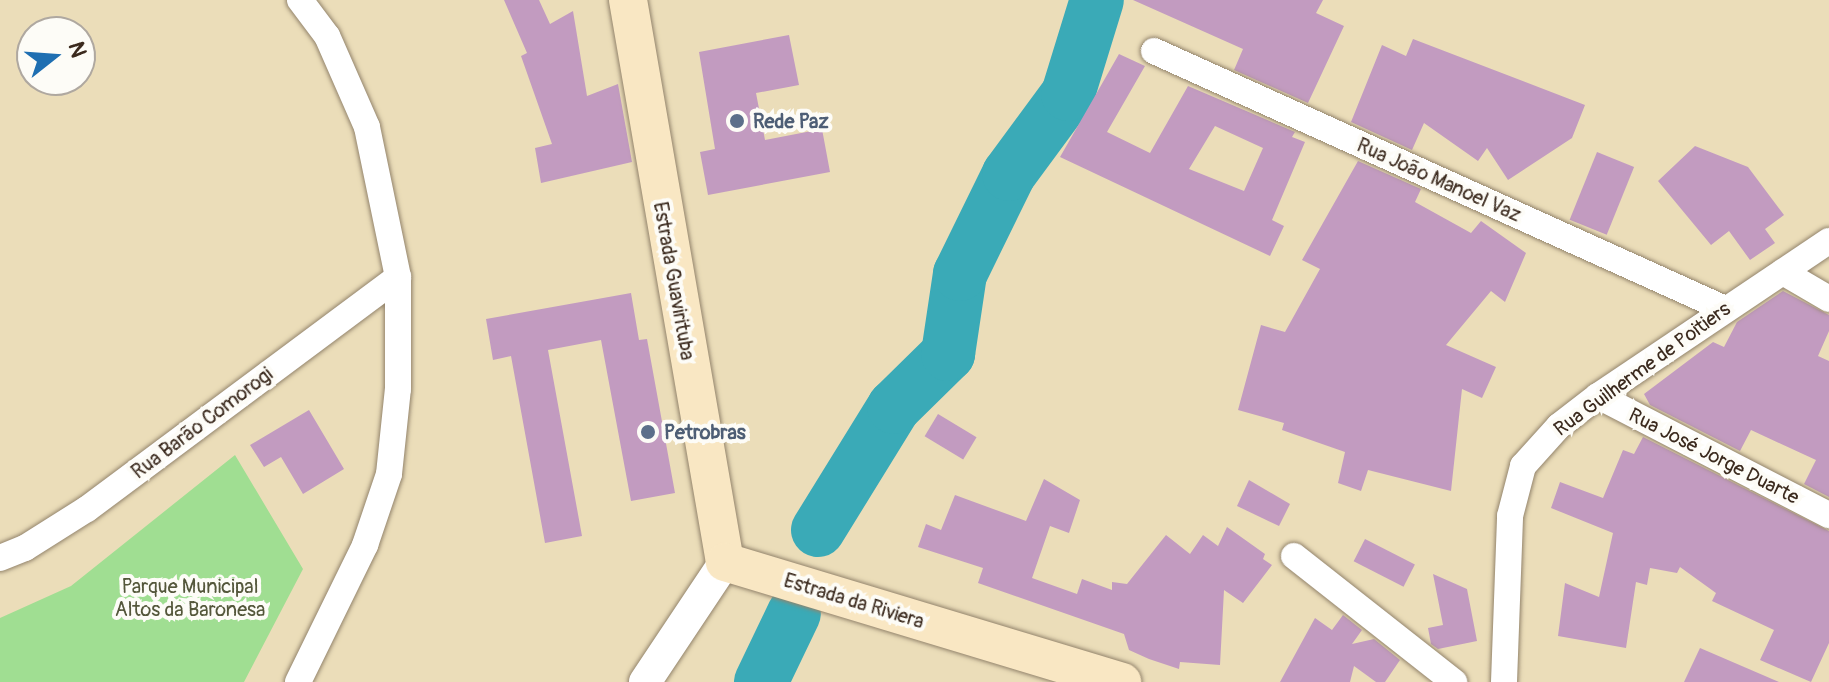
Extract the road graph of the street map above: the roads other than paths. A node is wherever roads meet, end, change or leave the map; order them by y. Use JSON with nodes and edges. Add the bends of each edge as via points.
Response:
{"nodes":[{"id":1,"x":300,"y":0,"type":"edge"},
{"id":2,"x":628,"y":0,"type":"edge"},
{"id":3,"x":1154,"y":51,"type":"dead end"},
{"id":4,"x":1829,"y":241,"type":"edge"},
{"id":5,"x":1783,"y":272,"type":"junction"},
{"id":6,"x":398,"y":277,"type":"junction"},
{"id":7,"x":1829,"y":299,"type":"edge"},
{"id":8,"x":1723,"y":308,"type":"junction"},
{"id":9,"x":1598,"y":396,"type":"junction"},
{"id":10,"x":1829,"y":515,"type":"edge"},
{"id":11,"x":1294,"y":556,"type":"dead end"},
{"id":12,"x":0,"y":558,"type":"edge"},
{"id":13,"x":725,"y":562,"type":"junction"},
{"id":14,"x":298,"y":682,"type":"edge"},
{"id":15,"x":645,"y":682,"type":"edge"},
{"id":16,"x":1122,"y":682,"type":"edge"},
{"id":17,"x":1454,"y":682,"type":"edge"},
{"id":18,"x":1504,"y":682,"type":"edge"}],
"edges":[{"from":1,"to":6,"type":"street","via":[[327,36],[367,127]]},
{"from":2,"to":13,"type":"main road","name":"Estrada Guavirituba"},
{"from":3,"to":8,"type":"street","name":"Rua João Manoel Vaz"},
{"from":4,"to":5,"type":"street","name":"Rua Guilherme de Poitiers"},
{"from":5,"to":7,"type":"street"},
{"from":5,"to":8,"type":"street","name":"Rua Guilherme de Poitiers"},
{"from":6,"to":12,"type":"street","name":"Rua Barão Comorogi","via":[[87,509]]},
{"from":6,"to":14,"type":"street","via":[[398,389],[389,474],[365,545]]},
{"from":8,"to":9,"type":"street","name":"Rua Guilherme de Poitiers"},
{"from":9,"to":10,"type":"street","name":"Rua José Jorge Duarte"},
{"from":9,"to":18,"type":"street","name":"Rua Guilherme de Poitiers","via":[[1559,426],[1523,466],[1510,516]]},
{"from":11,"to":17,"type":"street"},
{"from":13,"to":15,"type":"street"},
{"from":13,"to":16,"type":"main road","name":"Estrada da Riviera"}]}
